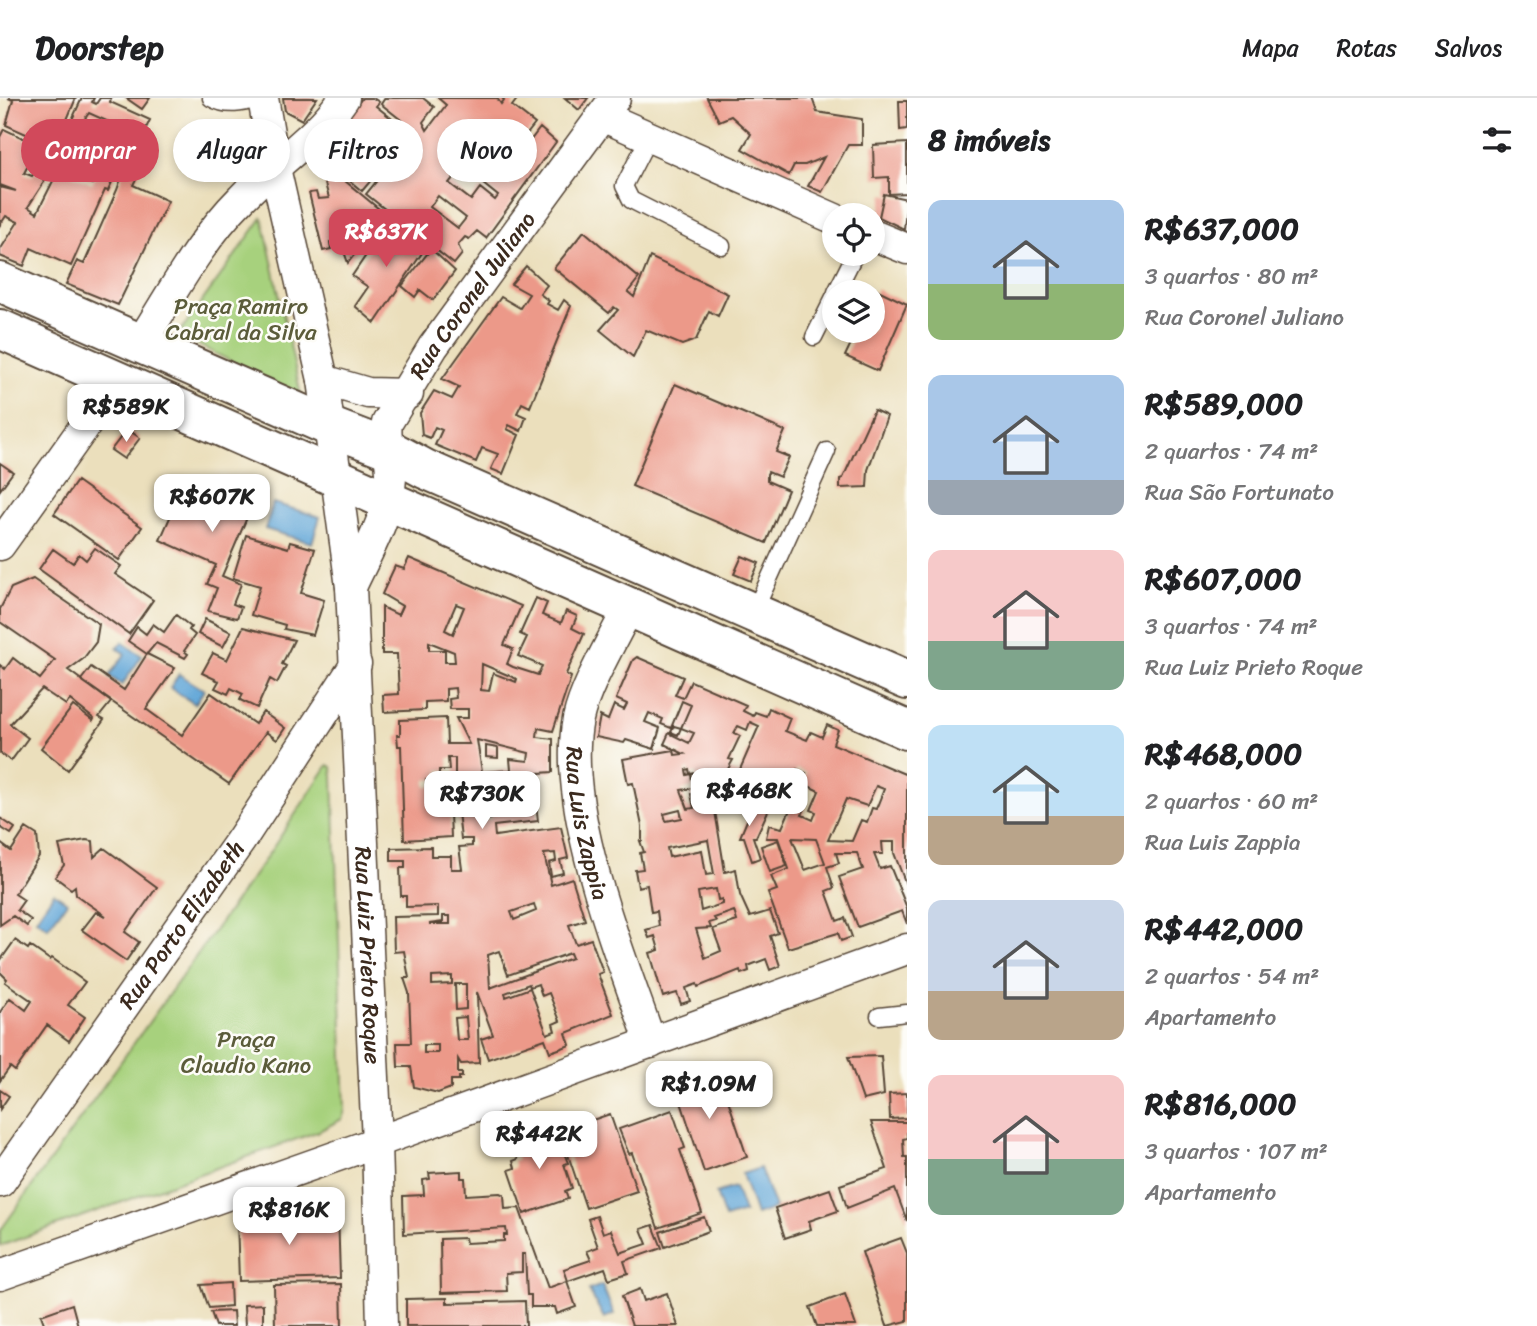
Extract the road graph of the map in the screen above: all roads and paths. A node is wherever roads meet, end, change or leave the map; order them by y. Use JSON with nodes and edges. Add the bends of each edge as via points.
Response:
{"nodes":[{"id":1,"x":211,"y":98,"type":"edge"},
{"id":2,"x":263,"y":98,"type":"edge"},
{"id":3,"x":344,"y":98,"type":"edge"},
{"id":4,"x":609,"y":107,"type":"edge"},
{"id":5,"x":267,"y":119,"type":"edge"},
{"id":6,"x":649,"y":137,"type":"junction"},
{"id":7,"x":290,"y":156,"type":"edge"},
{"id":8,"x":259,"y":182,"type":"edge"},
{"id":9,"x":278,"y":182,"type":"edge"},
{"id":10,"x":822,"y":213,"type":"edge"},
{"id":11,"x":885,"y":240,"type":"edge"},
{"id":12,"x":722,"y":246,"type":"dead end"},
{"id":13,"x":907,"y":249,"type":"edge"},
{"id":14,"x":0,"y":282,"type":"edge"},
{"id":15,"x":822,"y":320,"type":"edge"},
{"id":16,"x":0,"y":329,"type":"edge"},
{"id":17,"x":814,"y":337,"type":"dead end"},
{"id":18,"x":140,"y":344,"type":"junction"},
{"id":19,"x":323,"y":380,"type":"junction"},
{"id":20,"x":117,"y":381,"type":"junction"},
{"id":21,"x":408,"y":394,"type":"junction"},
{"id":22,"x":331,"y":428,"type":"junction"},
{"id":23,"x":388,"y":449,"type":"junction"},
{"id":24,"x":827,"y":451,"type":"dead end"},
{"id":25,"x":338,"y":481,"type":"junction"},
{"id":26,"x":388,"y":502,"type":"junction"},
{"id":27,"x":0,"y":545,"type":"edge"},
{"id":28,"x":351,"y":587,"type":"junction"},
{"id":29,"x":629,"y":607,"type":"junction"},
{"id":30,"x":754,"y":612,"type":"junction"},
{"id":31,"x":356,"y":664,"type":"junction"},
{"id":32,"x":907,"y":680,"type":"edge"},
{"id":33,"x":907,"y":730,"type":"edge"},
{"id":34,"x":907,"y":949,"type":"edge"},
{"id":35,"x":907,"y":1013,"type":"edge"},
{"id":36,"x":879,"y":1016,"type":"dead end"},
{"id":37,"x":651,"y":1043,"type":"junction"},
{"id":38,"x":377,"y":1143,"type":"junction"},
{"id":39,"x":0,"y":1182,"type":"edge"},
{"id":40,"x":0,"y":1275,"type":"edge"},
{"id":41,"x":382,"y":1326,"type":"edge"}],
"edges":[{"from":1,"to":2,"type":"lane","via":[[239,104]]},
{"from":2,"to":5,"type":"street","name":"Rua Luiz Prieto Roque"},
{"from":3,"to":7,"type":"street","via":[[311,139]]},
{"from":4,"to":6,"type":"street"},
{"from":4,"to":21,"type":"street","name":"Rua Coronel Juliano","via":[[433,347]]},
{"from":6,"to":10,"type":"street"},
{"from":6,"to":12,"type":"lane","via":[[624,186],[626,193],[631,200]]},
{"from":8,"to":18,"type":"street","via":[[202,247]]},
{"from":9,"to":19,"type":"street","name":"Rua Luiz Prieto Roque"},
{"from":11,"to":13,"type":"street"},
{"from":14,"to":18,"type":"street"},
{"from":15,"to":17,"type":"lane"},
{"from":16,"to":20,"type":"street"},
{"from":18,"to":22,"type":"street"},
{"from":19,"to":21,"type":"street","name":"Rua Coronel Juliano","via":[[368,393]]},
{"from":19,"to":22,"type":"street","name":"Rua Luiz Prieto Roque"},
{"from":20,"to":25,"type":"street"},
{"from":20,"to":27,"type":"street"},
{"from":21,"to":23,"type":"street","name":"Rua Coronel Juliano","via":[[387,424]]},
{"from":22,"to":23,"type":"street"},
{"from":22,"to":25,"type":"street","name":"Rua Luiz Prieto Roque"},
{"from":23,"to":26,"type":"street","name":"Rua Coronel Juliano"},
{"from":23,"to":30,"type":"street"},
{"from":24,"to":30,"type":"lane"},
{"from":25,"to":26,"type":"street"},
{"from":25,"to":28,"type":"street","name":"Rua Luiz Prieto Roque"},
{"from":26,"to":28,"type":"street","name":"Rua Luiz Prieto Roque"},
{"from":26,"to":29,"type":"street"},
{"from":28,"to":31,"type":"street","name":"Rua Luiz Prieto Roque"},
{"from":29,"to":33,"type":"street"},
{"from":29,"to":37,"type":"street","name":"Rua Luis Zappia","via":[[579,715],[573,751],[580,811],[606,912]]},
{"from":30,"to":32,"type":"street"},
{"from":31,"to":38,"type":"street","name":"Rua Luiz Prieto Roque"},
{"from":31,"to":39,"type":"street","name":"Rua Porto Elizabeth","via":[[241,840]]},
{"from":34,"to":37,"type":"street"},
{"from":35,"to":36,"type":"lane"},
{"from":37,"to":38,"type":"street"},
{"from":38,"to":40,"type":"street"},
{"from":38,"to":41,"type":"street","name":"Rua Luiz Prieto Roque"}]}
